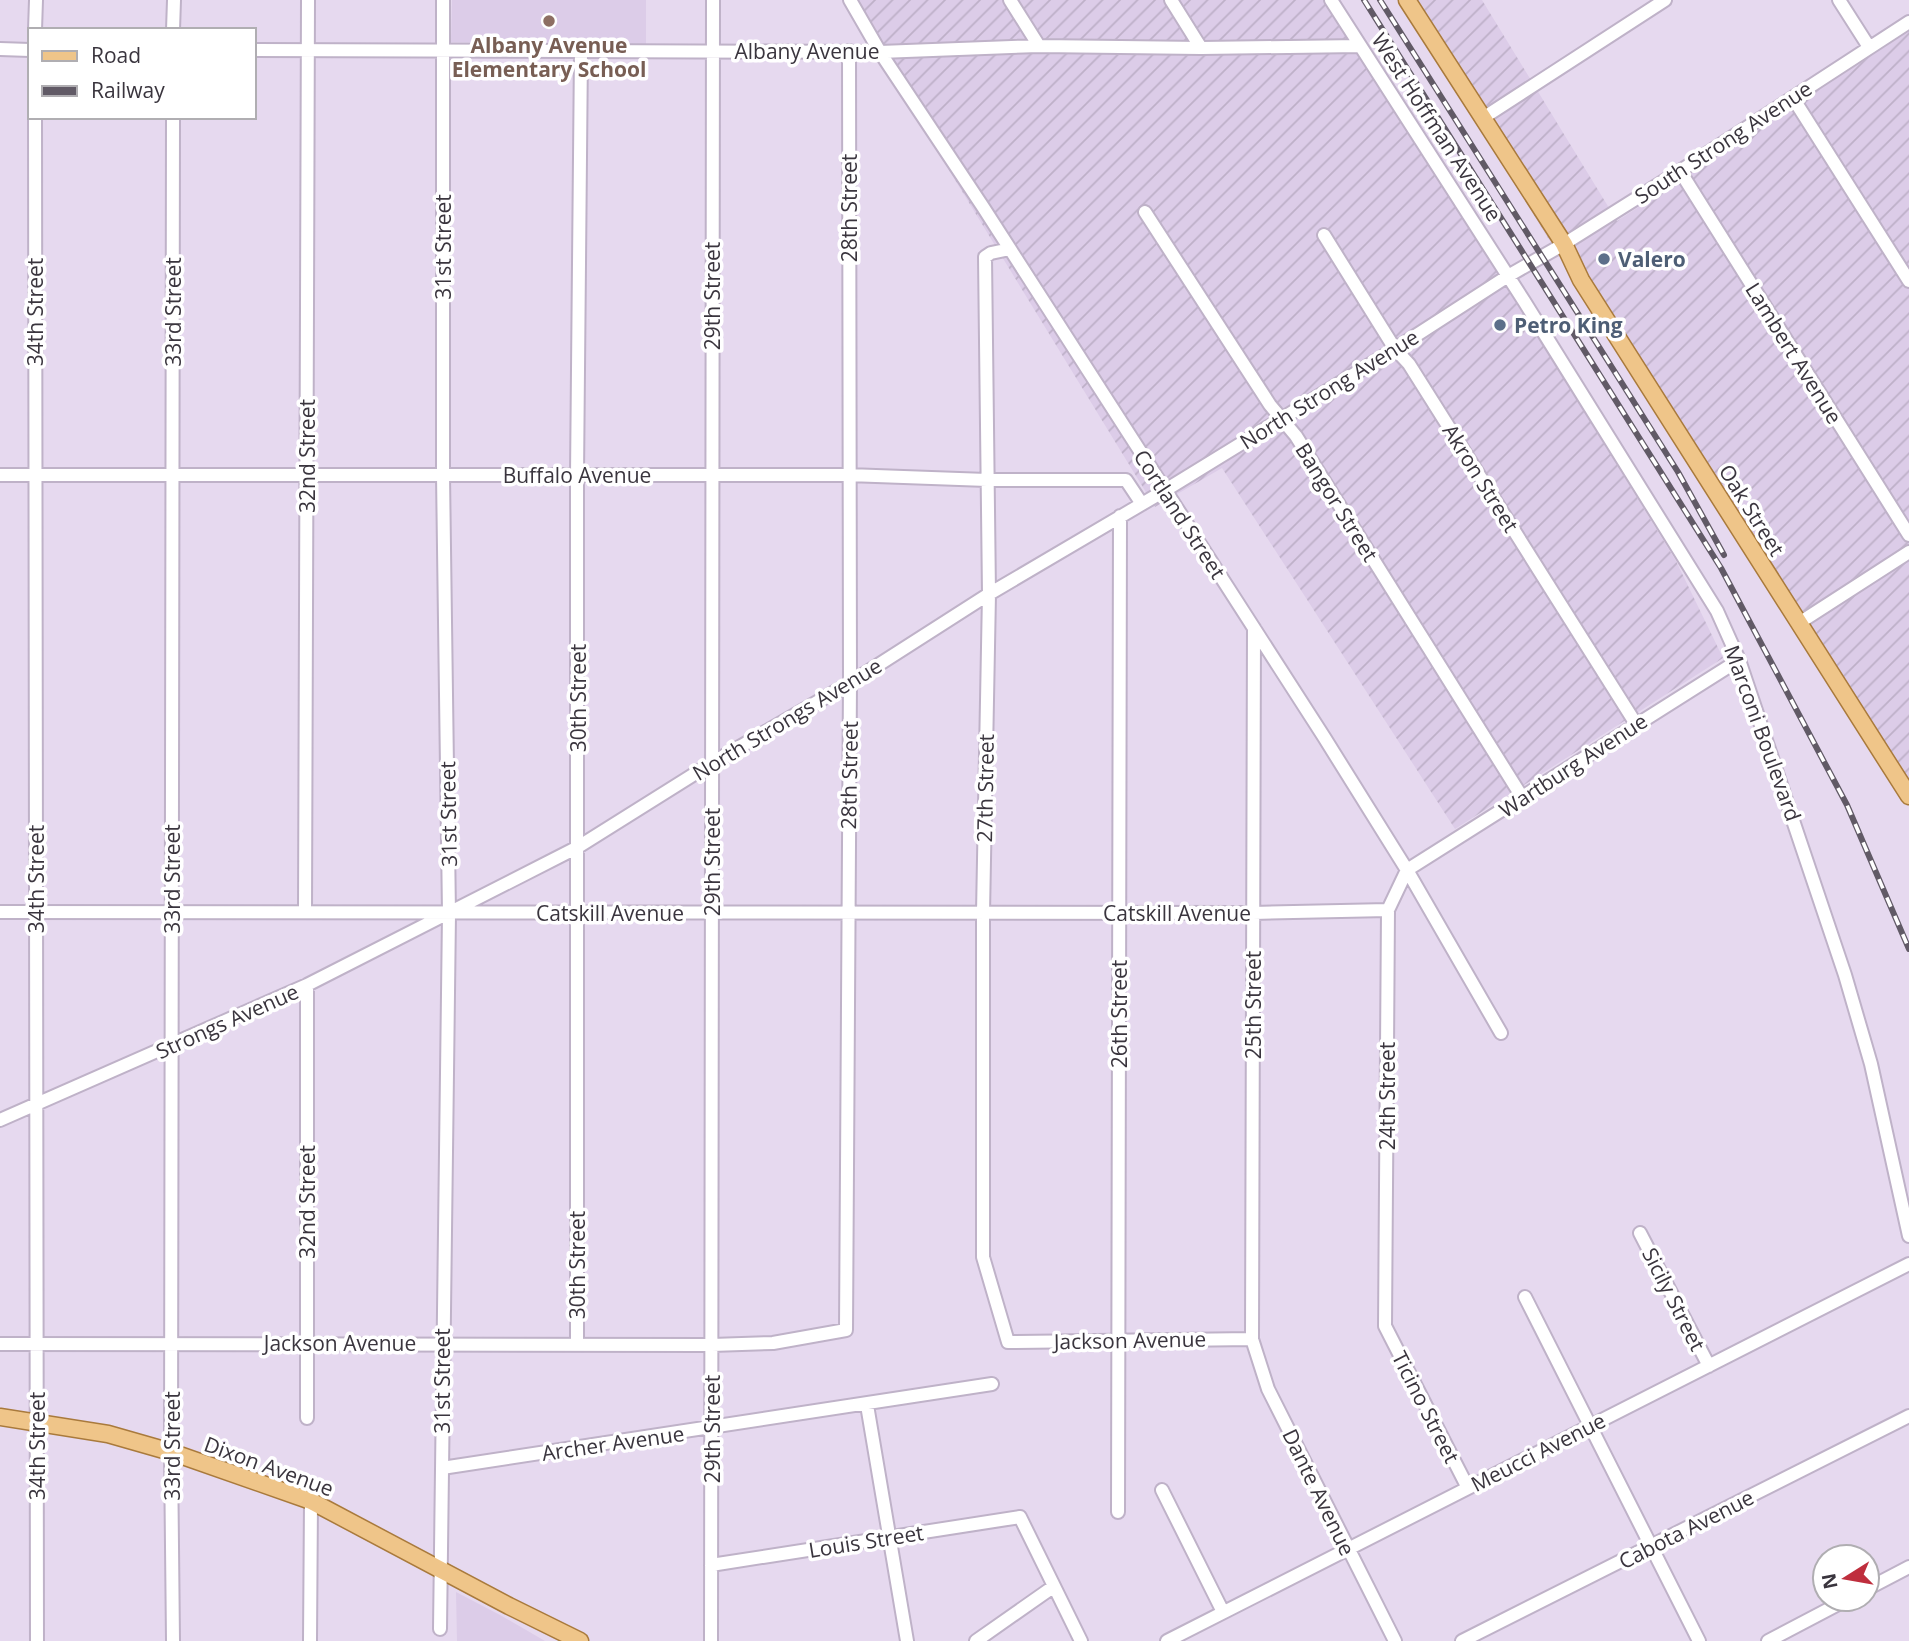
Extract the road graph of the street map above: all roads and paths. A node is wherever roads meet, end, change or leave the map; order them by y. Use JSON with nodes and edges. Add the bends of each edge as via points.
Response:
{"nodes":[{"id":1,"x":36,"y":0,"type":"edge"},
{"id":2,"x":174,"y":0,"type":"edge"},
{"id":3,"x":308,"y":0,"type":"edge"},
{"id":4,"x":443,"y":0,"type":"edge"},
{"id":5,"x":713,"y":0,"type":"edge"},
{"id":6,"x":850,"y":0,"type":"edge"},
{"id":7,"x":1010,"y":0,"type":"edge"},
{"id":8,"x":1171,"y":0,"type":"edge"},
{"id":9,"x":1331,"y":0,"type":"edge"},
{"id":10,"x":1407,"y":0,"type":"edge"},
{"id":11,"x":1665,"y":0,"type":"edge"},
{"id":12,"x":1839,"y":0,"type":"edge"},
{"id":13,"x":1908,"y":25,"type":"edge"},
{"id":14,"x":35,"y":28,"type":"edge"},
{"id":15,"x":173,"y":28,"type":"edge"},
{"id":16,"x":1039,"y":46,"type":"junction"},
{"id":17,"x":1360,"y":46,"type":"junction"},
{"id":18,"x":1869,"y":47,"type":"junction"},
{"id":19,"x":1201,"y":48,"type":"junction"},
{"id":20,"x":0,"y":50,"type":"edge"},
{"id":21,"x":28,"y":50,"type":"edge"},
{"id":22,"x":256,"y":50,"type":"edge"},
{"id":23,"x":308,"y":50,"type":"junction"},
{"id":24,"x":442,"y":50,"type":"junction"},
{"id":25,"x":581,"y":51,"type":"junction"},
{"id":26,"x":713,"y":51,"type":"junction"},
{"id":27,"x":849,"y":51,"type":"junction"},
{"id":28,"x":880,"y":52,"type":"junction"},
{"id":29,"x":1793,"y":98,"type":"junction"},
{"id":30,"x":1483,"y":118,"type":"junction"},
{"id":31,"x":35,"y":119,"type":"edge"},
{"id":32,"x":173,"y":119,"type":"edge"},
{"id":33,"x":1680,"y":171,"type":"junction"},
{"id":34,"x":1145,"y":212,"type":"dead end"},
{"id":35,"x":1324,"y":235,"type":"dead end"},
{"id":36,"x":1564,"y":244,"type":"junction"},
{"id":37,"x":1004,"y":250,"type":"junction"},
{"id":38,"x":1537,"y":261,"type":"joint"},
{"id":39,"x":1508,"y":276,"type":"junction"},
{"id":40,"x":1909,"y":281,"type":"edge"},
{"id":41,"x":1395,"y":349,"type":"junction"},
{"id":42,"x":1282,"y":419,"type":"junction"},
{"id":43,"x":0,"y":475,"type":"edge"},
{"id":44,"x":36,"y":475,"type":"junction"},
{"id":45,"x":173,"y":475,"type":"junction"},
{"id":46,"x":443,"y":475,"type":"junction"},
{"id":47,"x":712,"y":475,"type":"junction"},
{"id":48,"x":848,"y":475,"type":"junction"},
{"id":49,"x":307,"y":476,"type":"junction"},
{"id":50,"x":577,"y":476,"type":"junction"},
{"id":51,"x":987,"y":480,"type":"junction"},
{"id":52,"x":1164,"y":491,"type":"junction"},
{"id":53,"x":1142,"y":504,"type":"junction"},
{"id":54,"x":1120,"y":516,"type":"junction"},
{"id":55,"x":1909,"y":535,"type":"edge"},
{"id":56,"x":1909,"y":552,"type":"edge"},
{"id":57,"x":989,"y":594,"type":"junction"},
{"id":58,"x":1799,"y":623,"type":"junction"},
{"id":59,"x":1254,"y":628,"type":"junction"},
{"id":60,"x":1739,"y":660,"type":"junction"},
{"id":61,"x":850,"y":683,"type":"junction"},
{"id":62,"x":1636,"y":724,"type":"junction"},
{"id":63,"x":712,"y":763,"type":"junction"},
{"id":64,"x":1909,"y":796,"type":"edge"},
{"id":65,"x":1522,"y":797,"type":"junction"},
{"id":66,"x":578,"y":847,"type":"junction"},
{"id":67,"x":1407,"y":870,"type":"junction"},
{"id":68,"x":1388,"y":910,"type":"junction"},
{"id":69,"x":0,"y":912,"type":"edge"},
{"id":70,"x":36,"y":912,"type":"junction"},
{"id":71,"x":172,"y":912,"type":"junction"},
{"id":72,"x":306,"y":912,"type":"junction"},
{"id":73,"x":578,"y":912,"type":"junction"},
{"id":74,"x":712,"y":912,"type":"junction"},
{"id":75,"x":848,"y":913,"type":"junction"},
{"id":76,"x":983,"y":913,"type":"junction"},
{"id":77,"x":1119,"y":913,"type":"junction"},
{"id":78,"x":1254,"y":913,"type":"junction"},
{"id":79,"x":449,"y":914,"type":"junction"},
{"id":80,"x":307,"y":985,"type":"junction"},
{"id":81,"x":1501,"y":1032,"type":"dead end"},
{"id":82,"x":172,"y":1046,"type":"junction"},
{"id":83,"x":36,"y":1104,"type":"junction"},
{"id":84,"x":0,"y":1120,"type":"edge"},
{"id":85,"x":1640,"y":1233,"type":"dead end"},
{"id":86,"x":1909,"y":1236,"type":"edge"},
{"id":87,"x":1909,"y":1264,"type":"edge"},
{"id":88,"x":1525,"y":1297,"type":"dead end"},
{"id":89,"x":1385,"y":1326,"type":"joint"},
{"id":90,"x":846,"y":1331,"type":"joint"},
{"id":91,"x":1252,"y":1339,"type":"junction"},
{"id":92,"x":1119,"y":1340,"type":"junction"},
{"id":93,"x":1008,"y":1342,"type":"joint"},
{"id":94,"x":172,"y":1343,"type":"junction"},
{"id":95,"x":307,"y":1343,"type":"junction"},
{"id":96,"x":0,"y":1344,"type":"edge"},
{"id":97,"x":37,"y":1344,"type":"junction"},
{"id":98,"x":442,"y":1344,"type":"junction"},
{"id":99,"x":577,"y":1345,"type":"junction"},
{"id":100,"x":712,"y":1345,"type":"junction"},
{"id":101,"x":1709,"y":1366,"type":"junction"},
{"id":102,"x":992,"y":1384,"type":"dead end"},
{"id":103,"x":867,"y":1405,"type":"junction"},
{"id":104,"x":1909,"y":1416,"type":"edge"},
{"id":105,"x":0,"y":1417,"type":"edge"},
{"id":106,"x":307,"y":1418,"type":"dead end"},
{"id":107,"x":37,"y":1423,"type":"junction"},
{"id":108,"x":1590,"y":1426,"type":"junction"},
{"id":109,"x":712,"y":1428,"type":"junction"},
{"id":110,"x":172,"y":1452,"type":"junction"},
{"id":111,"x":442,"y":1468,"type":"junction"},
{"id":112,"x":1468,"y":1488,"type":"junction"},
{"id":113,"x":1162,"y":1490,"type":"dead end"},
{"id":114,"x":311,"y":1501,"type":"junction"},
{"id":115,"x":1118,"y":1512,"type":"dead end"},
{"id":116,"x":890,"y":1537,"type":"junction"},
{"id":117,"x":1650,"y":1548,"type":"junction"},
{"id":118,"x":1347,"y":1549,"type":"junction"},
{"id":119,"x":712,"y":1565,"type":"junction"},
{"id":120,"x":1909,"y":1567,"type":"edge"},
{"id":121,"x":441,"y":1568,"type":"junction"},
{"id":122,"x":1881,"y":1582,"type":"edge"},
{"id":123,"x":1053,"y":1587,"type":"junction"},
{"id":124,"x":1223,"y":1612,"type":"junction"},
{"id":125,"x":1821,"y":1613,"type":"edge"},
{"id":126,"x":440,"y":1629,"type":"dead end"},
{"id":127,"x":37,"y":1641,"type":"edge"},
{"id":128,"x":173,"y":1641,"type":"edge"},
{"id":129,"x":310,"y":1641,"type":"edge"},
{"id":130,"x":580,"y":1641,"type":"edge"},
{"id":131,"x":711,"y":1641,"type":"edge"},
{"id":132,"x":907,"y":1641,"type":"edge"},
{"id":133,"x":976,"y":1641,"type":"edge"},
{"id":134,"x":1081,"y":1641,"type":"edge"},
{"id":135,"x":1167,"y":1641,"type":"edge"},
{"id":136,"x":1395,"y":1641,"type":"edge"},
{"id":137,"x":1462,"y":1641,"type":"edge"},
{"id":138,"x":1699,"y":1641,"type":"edge"},
{"id":139,"x":1768,"y":1641,"type":"edge"}],
"edges":[{"from":1,"to":14,"type":"street"},
{"from":2,"to":15,"type":"street"},
{"from":3,"to":23,"type":"street","name":"32nd Street"},
{"from":4,"to":24,"type":"street","name":"31st Street"},
{"from":5,"to":26,"type":"street","name":"29th Street"},
{"from":6,"to":28,"type":"street","name":"Cortland Street"},
{"from":7,"to":16,"type":"street"},
{"from":8,"to":19,"type":"street"},
{"from":9,"to":17,"type":"street","name":"West Hoffman Avenue"},
{"from":10,"to":30,"type":"main road","name":"West Hoffman Avenue"},
{"from":11,"to":30,"type":"street"},
{"from":12,"to":18,"type":"street"},
{"from":13,"to":18,"type":"street","name":"South Strong Avenue"},
{"from":16,"to":19,"type":"street","name":"Albany Avenue"},
{"from":16,"to":28,"type":"street","name":"Albany Avenue"},
{"from":17,"to":19,"type":"street","name":"Albany Avenue"},
{"from":17,"to":39,"type":"street","name":"West Hoffman Avenue"},
{"from":18,"to":29,"type":"street","name":"South Strong Avenue"},
{"from":20,"to":21,"type":"street"},
{"from":22,"to":23,"type":"street","name":"Albany Avenue"},
{"from":23,"to":24,"type":"street","name":"Albany Avenue"},
{"from":23,"to":49,"type":"street","name":"32nd Street"},
{"from":24,"to":25,"type":"street","name":"Albany Avenue"},
{"from":24,"to":46,"type":"street","name":"31st Street"},
{"from":25,"to":26,"type":"street","name":"Albany Avenue"},
{"from":25,"to":50,"type":"street","name":"30th Street"},
{"from":26,"to":27,"type":"street","name":"Albany Avenue"},
{"from":26,"to":47,"type":"street","name":"29th Street"},
{"from":27,"to":28,"type":"street","name":"Albany Avenue"},
{"from":27,"to":48,"type":"street","name":"28th Street"},
{"from":28,"to":37,"type":"street","name":"Cortland Street"},
{"from":29,"to":33,"type":"street","name":"South Strong Avenue"},
{"from":29,"to":40,"type":"street"},
{"from":30,"to":36,"type":"main road","name":"West Hoffman Avenue"},
{"from":31,"to":44,"type":"street","name":"34th Street"},
{"from":32,"to":45,"type":"street","name":"33rd Street"},
{"from":33,"to":36,"type":"street","name":"South Strong Avenue"},
{"from":33,"to":55,"type":"street","name":"Lambert Avenue"},
{"from":34,"to":42,"type":"street","name":"Bangor Street"},
{"from":35,"to":41,"type":"street","name":"Akron Street"},
{"from":36,"to":38,"type":"street","name":"South Strong Avenue"},
{"from":36,"to":58,"type":"main road","name":"Oak Street","via":[[1581,280]]},
{"from":37,"to":51,"type":"street","name":"27th Street","via":[[985,257]]},
{"from":37,"to":52,"type":"street","name":"Cortland Street"},
{"from":38,"to":39,"type":"street","name":"North Strong Avenue"},
{"from":39,"to":41,"type":"street","name":"North Strong Avenue"},
{"from":39,"to":60,"type":"street","name":"Marconi Boulevard","via":[[1711,600]]},
{"from":41,"to":42,"type":"street","name":"North Strong Avenue"},
{"from":41,"to":62,"type":"street","name":"Akron Street","via":[[1409,364]]},
{"from":42,"to":52,"type":"street","name":"North Strong Avenue"},
{"from":42,"to":65,"type":"street","name":"Bangor Street"},
{"from":43,"to":44,"type":"street","name":"Buffalo Avenue"},
{"from":44,"to":45,"type":"street","name":"Buffalo Avenue"},
{"from":44,"to":70,"type":"street","name":"34th Street"},
{"from":45,"to":49,"type":"street","name":"Buffalo Avenue"},
{"from":45,"to":71,"type":"street","name":"33rd Street"},
{"from":46,"to":49,"type":"street","name":"Buffalo Avenue"},
{"from":46,"to":50,"type":"street","name":"Buffalo Avenue"},
{"from":46,"to":79,"type":"street","name":"31st Street"},
{"from":47,"to":48,"type":"street","name":"Buffalo Avenue"},
{"from":47,"to":50,"type":"street","name":"Buffalo Avenue"},
{"from":47,"to":63,"type":"street","name":"29th Street"},
{"from":48,"to":51,"type":"street","name":"Buffalo Avenue"},
{"from":48,"to":61,"type":"street","name":"28th Street"},
{"from":49,"to":72,"type":"street","name":"32nd Street"},
{"from":50,"to":66,"type":"street","name":"30th Street"},
{"from":51,"to":53,"type":"street","name":"Buffalo Avenue","via":[[1126,480]]},
{"from":51,"to":57,"type":"street","name":"27th Street"},
{"from":52,"to":53,"type":"street","name":"North Strong Avenue"},
{"from":52,"to":59,"type":"street","name":"Cortland Street"},
{"from":53,"to":54,"type":"street","name":"North Strong Avenue"},
{"from":54,"to":57,"type":"street","name":"North Strongs Avenue"},
{"from":54,"to":77,"type":"street","name":"26th Street"},
{"from":56,"to":58,"type":"street"},
{"from":57,"to":61,"type":"street","name":"North Strongs Avenue"},
{"from":57,"to":76,"type":"street","name":"27th Street"},
{"from":58,"to":64,"type":"main road","name":"Oak Street"},
{"from":59,"to":67,"type":"street","name":"Cortland Street"},
{"from":59,"to":78,"type":"street","name":"25th Street"},
{"from":60,"to":62,"type":"street","name":"Wartburg Avenue"},
{"from":60,"to":86,"type":"street","name":"Marconi Boulevard","via":[[1845,975],[1871,1064]]},
{"from":61,"to":63,"type":"street","name":"North Strongs Avenue"},
{"from":61,"to":75,"type":"street","name":"28th Street"},
{"from":62,"to":65,"type":"street","name":"Wartburg Avenue"},
{"from":63,"to":66,"type":"street","name":"North Strongs Avenue"},
{"from":63,"to":74,"type":"street","name":"29th Street"},
{"from":65,"to":67,"type":"street","name":"Wartburg Avenue"},
{"from":66,"to":73,"type":"street","name":"30th Street"},
{"from":66,"to":79,"type":"street","name":"North Strongs Avenue"},
{"from":67,"to":68,"type":"street","name":"24th Street"},
{"from":67,"to":81,"type":"street","name":"Cortland Street"},
{"from":68,"to":78,"type":"street","name":"Catskill Avenue"},
{"from":68,"to":89,"type":"street","name":"24th Street"},
{"from":69,"to":70,"type":"street","name":"Catskill Avenue"},
{"from":70,"to":71,"type":"street","name":"Catskill Avenue"},
{"from":70,"to":83,"type":"street","name":"34th Street"},
{"from":71,"to":72,"type":"street","name":"Catskill Avenue"},
{"from":71,"to":82,"type":"street","name":"33rd Street"},
{"from":72,"to":79,"type":"street","name":"Catskill Avenue"},
{"from":73,"to":74,"type":"street","name":"Catskill Avenue"},
{"from":73,"to":79,"type":"street","name":"Catskill Avenue"},
{"from":73,"to":99,"type":"street","name":"30th Street"},
{"from":74,"to":75,"type":"street","name":"Catskill Avenue"},
{"from":74,"to":100,"type":"street","name":"29th Street"},
{"from":75,"to":76,"type":"street","name":"Catskill Avenue"},
{"from":75,"to":90,"type":"street","name":"28th Street"},
{"from":76,"to":77,"type":"street","name":"Catskill Avenue"},
{"from":76,"to":93,"type":"street","name":"27th Street","via":[[983,1257]]},
{"from":77,"to":78,"type":"street","name":"Catskill Avenue"},
{"from":77,"to":92,"type":"street","name":"26th Street"},
{"from":78,"to":91,"type":"street","name":"25th Street"},
{"from":79,"to":80,"type":"street","name":"Strongs Avenue"},
{"from":79,"to":98,"type":"street","name":"31st Street"},
{"from":80,"to":82,"type":"street","name":"Strongs Avenue"},
{"from":80,"to":95,"type":"street","name":"32nd Street"},
{"from":82,"to":83,"type":"street","name":"Strongs Avenue"},
{"from":82,"to":94,"type":"street","name":"33rd Street"},
{"from":83,"to":84,"type":"street","name":"Strongs Avenue"},
{"from":83,"to":97,"type":"street","name":"34th Street"},
{"from":85,"to":101,"type":"street","name":"Sicily Street"},
{"from":87,"to":101,"type":"street","name":"Meucci Avenue"},
{"from":88,"to":108,"type":"street"},
{"from":89,"to":112,"type":"street","name":"Ticino Street"},
{"from":90,"to":100,"type":"street","name":"Jackson Avenue","via":[[773,1343]]},
{"from":91,"to":92,"type":"street","name":"Jackson Avenue"},
{"from":91,"to":118,"type":"street","name":"Dante Avenue","via":[[1268,1389]]},
{"from":92,"to":93,"type":"street","name":"Jackson Avenue"},
{"from":92,"to":115,"type":"street","name":"26th Street"},
{"from":94,"to":95,"type":"street","name":"Jackson Avenue"},
{"from":94,"to":97,"type":"street","name":"Jackson Avenue"},
{"from":94,"to":110,"type":"street","name":"33rd Street"},
{"from":95,"to":98,"type":"street","name":"Jackson Avenue"},
{"from":95,"to":106,"type":"street","name":"32nd Street"},
{"from":96,"to":97,"type":"street","name":"Jackson Avenue"},
{"from":97,"to":107,"type":"street","name":"34th Street"},
{"from":98,"to":99,"type":"street","name":"Jackson Avenue"},
{"from":98,"to":111,"type":"street","name":"31st Street"},
{"from":99,"to":100,"type":"street","name":"Jackson Avenue"},
{"from":100,"to":109,"type":"street","name":"29th Street"},
{"from":101,"to":108,"type":"street","name":"Meucci Avenue"},
{"from":102,"to":103,"type":"street","name":"Archer Avenue"},
{"from":103,"to":109,"type":"street","name":"Archer Avenue"},
{"from":103,"to":116,"type":"street"},
{"from":104,"to":117,"type":"street","name":"Cabota Avenue"},
{"from":105,"to":107,"type":"main road","name":"Dixon Avenue"},
{"from":107,"to":110,"type":"main road","name":"Dixon Avenue","via":[[108,1434]]},
{"from":107,"to":127,"type":"street","name":"34th Street"},
{"from":108,"to":112,"type":"street","name":"Meucci Avenue"},
{"from":108,"to":117,"type":"street"},
{"from":109,"to":111,"type":"street","name":"Archer Avenue"},
{"from":109,"to":119,"type":"street","name":"29th Street"},
{"from":110,"to":114,"type":"main road","name":"Dixon Avenue"},
{"from":110,"to":128,"type":"street","name":"33rd Street"},
{"from":111,"to":121,"type":"street","name":"31st Street"},
{"from":112,"to":118,"type":"street","name":"Meucci Avenue"},
{"from":113,"to":124,"type":"street"},
{"from":114,"to":121,"type":"main road","name":"Dixon Avenue"},
{"from":114,"to":129,"type":"street"},
{"from":116,"to":119,"type":"street","name":"Louis Street"},
{"from":116,"to":123,"type":"street","name":"Louis Street","via":[[1020,1517]]},
{"from":116,"to":132,"type":"street"},
{"from":117,"to":137,"type":"street","name":"Cabota Avenue"},
{"from":117,"to":138,"type":"street"},
{"from":118,"to":124,"type":"street","name":"Meucci Avenue"},
{"from":118,"to":136,"type":"street","name":"Dante Avenue"},
{"from":119,"to":131,"type":"street","name":"29th Street"},
{"from":120,"to":122,"type":"street"},
{"from":121,"to":126,"type":"street","name":"31st Street"},
{"from":121,"to":130,"type":"main road","name":"Dixon Avenue"},
{"from":123,"to":133,"type":"street"},
{"from":123,"to":134,"type":"street"},
{"from":124,"to":135,"type":"street","name":"Meucci Avenue"},
{"from":125,"to":139,"type":"street"}]}
